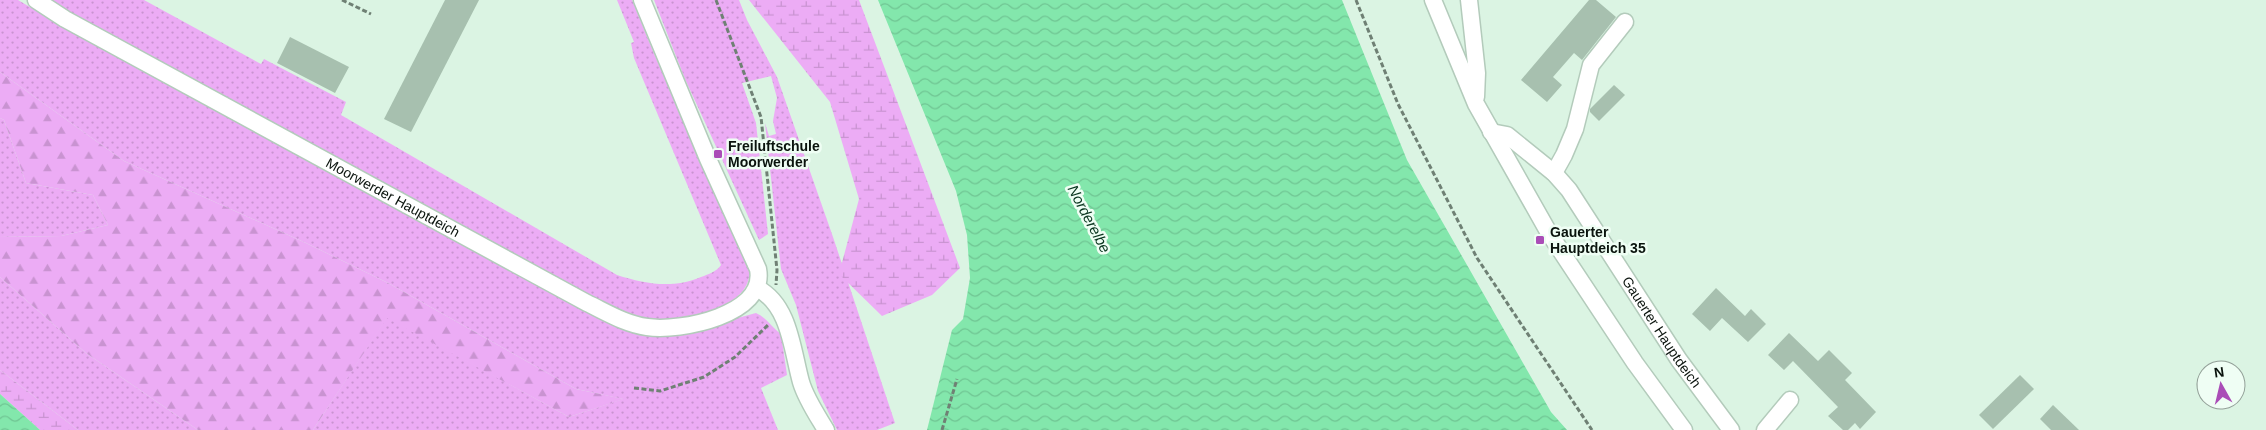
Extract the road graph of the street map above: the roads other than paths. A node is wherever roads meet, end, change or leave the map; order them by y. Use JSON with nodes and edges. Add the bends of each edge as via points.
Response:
{"nodes":[{"id":1,"x":36,"y":0,"type":"edge"},
{"id":2,"x":642,"y":0,"type":"edge"},
{"id":3,"x":1433,"y":0,"type":"edge"},
{"id":4,"x":1469,"y":0,"type":"edge"},
{"id":5,"x":1625,"y":22,"type":"dead end"},
{"id":6,"x":1476,"y":104,"type":"junction"},
{"id":7,"x":1491,"y":132,"type":"junction"},
{"id":8,"x":1554,"y":173,"type":"junction"},
{"id":9,"x":764,"y":292,"type":"junction"},
{"id":10,"x":1790,"y":400,"type":"dead end"},
{"id":11,"x":826,"y":430,"type":"edge"},
{"id":12,"x":1684,"y":430,"type":"edge"},
{"id":13,"x":1731,"y":430,"type":"edge"},
{"id":14,"x":1765,"y":430,"type":"edge"}],
"edges":[{"from":1,"to":9,"type":"street","name":"Moorwerder Hauptdeich","via":[[65,19],[621,319],[648,327],[691,326]]},
{"from":2,"to":9,"type":"street","via":[[758,269]]},
{"from":3,"to":6,"type":"street"},
{"from":4,"to":6,"type":"street","via":[[1477,73]]},
{"from":5,"to":8,"type":"street","via":[[1591,65],[1574,129]]},
{"from":6,"to":7,"type":"street"},
{"from":7,"to":8,"type":"street","name":"Gauerter Hauptdeich","via":[[1507,135]]},
{"from":7,"to":12,"type":"street","via":[[1593,302]]},
{"from":8,"to":13,"type":"street","name":"Gauerter Hauptdeich","via":[[1569,190],[1679,360]]},
{"from":9,"to":11,"type":"street","via":[[780,313],[801,383]]},
{"from":10,"to":14,"type":"street"}]}
